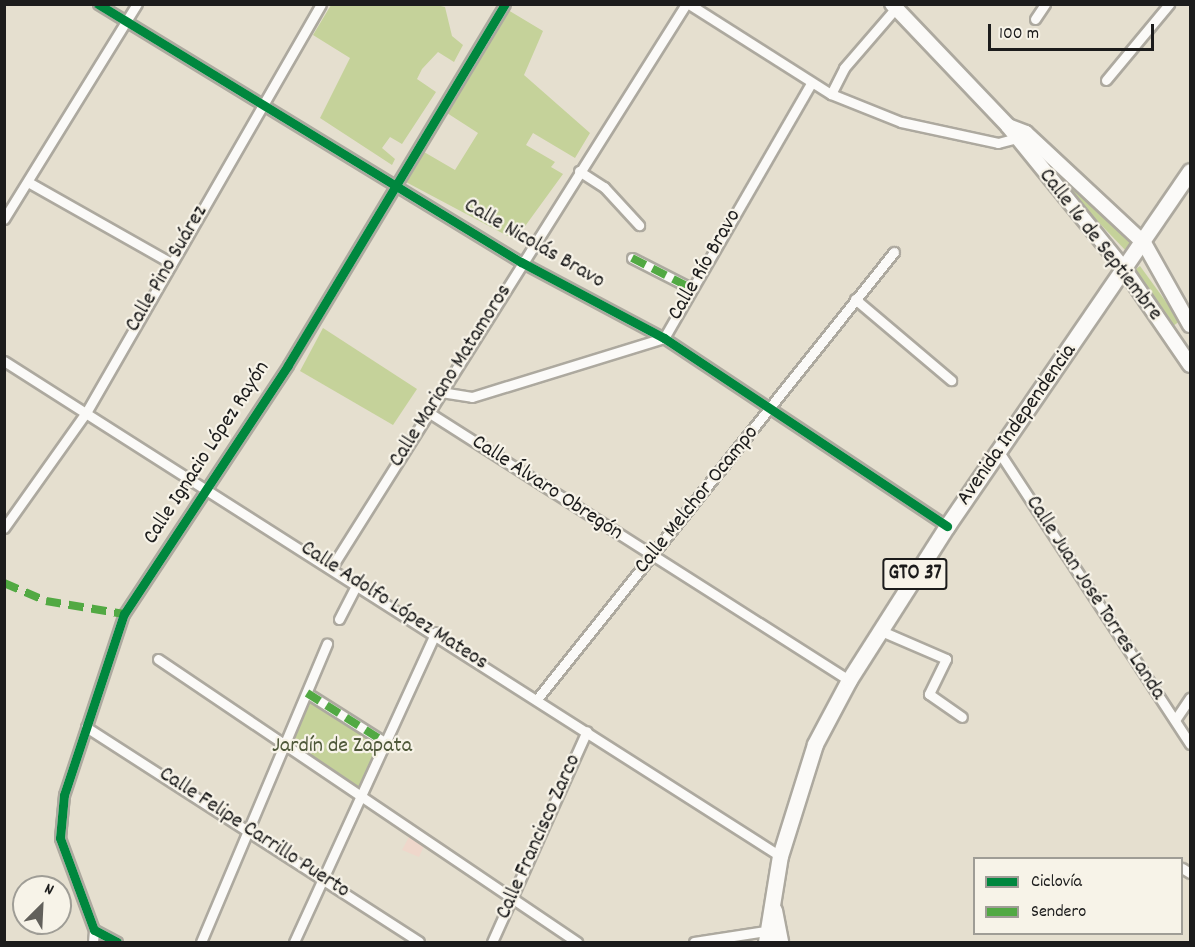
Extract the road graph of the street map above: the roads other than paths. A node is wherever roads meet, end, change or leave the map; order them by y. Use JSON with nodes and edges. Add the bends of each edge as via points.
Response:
{"nodes":[{"id":1,"x":98,"y":4,"type":"edge"},
{"id":2,"x":136,"y":4,"type":"edge"},
{"id":3,"x":321,"y":4,"type":"edge"},
{"id":4,"x":505,"y":4,"type":"edge"},
{"id":5,"x":688,"y":4,"type":"edge"},
{"id":6,"x":1045,"y":4,"type":"edge"},
{"id":7,"x":1169,"y":4,"type":"edge"},
{"id":8,"x":894,"y":7,"type":"edge"},
{"id":9,"x":1035,"y":19,"type":"dead end"},
{"id":10,"x":125,"y":22,"type":"junction"},
{"id":11,"x":1106,"y":80,"type":"dead end"},
{"id":12,"x":810,"y":85,"type":"junction"},
{"id":13,"x":831,"y":94,"type":"junction"},
{"id":14,"x":263,"y":104,"type":"junction"},
{"id":15,"x":1021,"y":137,"type":"junction"},
{"id":16,"x":579,"y":171,"type":"junction"},
{"id":17,"x":1188,"y":180,"type":"edge"},
{"id":18,"x":28,"y":182,"type":"junction"},
{"id":19,"x":394,"y":186,"type":"junction"},
{"id":20,"x":4,"y":219,"type":"edge"},
{"id":21,"x":639,"y":225,"type":"dead end"},
{"id":22,"x":1144,"y":243,"type":"junction"},
{"id":23,"x":894,"y":252,"type":"dead end"},
{"id":24,"x":632,"y":258,"type":"dead end"},
{"id":25,"x":521,"y":262,"type":"junction"},
{"id":26,"x":171,"y":263,"type":"junction"},
{"id":27,"x":1125,"y":270,"type":"junction"},
{"id":28,"x":691,"y":288,"type":"junction"},
{"id":29,"x":855,"y":299,"type":"junction"},
{"id":30,"x":1190,"y":324,"type":"edge"},
{"id":31,"x":1170,"y":336,"type":"junction"},
{"id":32,"x":664,"y":338,"type":"junction"},
{"id":33,"x":4,"y":361,"type":"edge"},
{"id":34,"x":1191,"y":365,"type":"edge"},
{"id":35,"x":951,"y":380,"type":"dead end"},
{"id":36,"x":441,"y":392,"type":"junction"},
{"id":37,"x":87,"y":411,"type":"junction"},
{"id":38,"x":428,"y":412,"type":"junction"},
{"id":39,"x":769,"y":412,"type":"junction"},
{"id":40,"x":999,"y":452,"type":"junction"},
{"id":41,"x":210,"y":490,"type":"junction"},
{"id":42,"x":947,"y":525,"type":"junction"},
{"id":43,"x":4,"y":528,"type":"edge"},
{"id":44,"x":652,"y":555,"type":"junction"},
{"id":45,"x":333,"y":565,"type":"junction"},
{"id":46,"x":358,"y":582,"type":"junction"},
{"id":47,"x":339,"y":619,"type":"dead end"},
{"id":48,"x":879,"y":630,"type":"junction"},
{"id":49,"x":436,"y":632,"type":"junction"},
{"id":50,"x":327,"y":644,"type":"dead end"},
{"id":51,"x":158,"y":659,"type":"dead end"},
{"id":52,"x":849,"y":680,"type":"junction"},
{"id":53,"x":307,"y":693,"type":"junction"},
{"id":54,"x":1191,"y":698,"type":"edge"},
{"id":55,"x":537,"y":699,"type":"junction"},
{"id":56,"x":962,"y":717,"type":"dead end"},
{"id":57,"x":1175,"y":720,"type":"junction"},
{"id":58,"x":86,"y":727,"type":"junction"},
{"id":59,"x":587,"y":731,"type":"junction"},
{"id":60,"x":386,"y":742,"type":"junction"},
{"id":61,"x":285,"y":744,"type":"junction"},
{"id":62,"x":1191,"y":744,"type":"edge"},
{"id":63,"x":362,"y":797,"type":"junction"},
{"id":64,"x":251,"y":829,"type":"junction"},
{"id":65,"x":780,"y":856,"type":"junction"},
{"id":66,"x":324,"y":878,"type":"junction"},
{"id":67,"x":511,"y":899,"type":"junction"},
{"id":68,"x":94,"y":930,"type":"junction"},
{"id":69,"x":773,"y":936,"type":"edge"},
{"id":70,"x":93,"y":942,"type":"edge"},
{"id":71,"x":117,"y":942,"type":"edge"},
{"id":72,"x":201,"y":942,"type":"edge"},
{"id":73,"x":294,"y":942,"type":"edge"},
{"id":74,"x":419,"y":942,"type":"edge"},
{"id":75,"x":492,"y":942,"type":"edge"},
{"id":76,"x":577,"y":942,"type":"edge"},
{"id":77,"x":694,"y":942,"type":"edge"}],
"edges":[{"from":1,"to":10,"type":"street","name":"Calle Nicolás Bravo"},
{"from":2,"to":10,"type":"street"},
{"from":3,"to":14,"type":"street","name":"Calle Pino Suárez"},
{"from":4,"to":19,"type":"street","name":"Calle Ignacio López Rayón"},
{"from":5,"to":12,"type":"street"},
{"from":5,"to":16,"type":"street","name":"Calle Mariano Matamoros"},
{"from":6,"to":9,"type":"street"},
{"from":7,"to":11,"type":"street"},
{"from":8,"to":13,"type":"street","via":[[844,68]]},
{"from":8,"to":15,"type":"street","name":"Calle 16 de Septiembre"},
{"from":10,"to":14,"type":"street","name":"Calle Nicolás Bravo"},
{"from":10,"to":18,"type":"street"},
{"from":12,"to":13,"type":"street"},
{"from":12,"to":28,"type":"street","name":"Calle Río Bravo"},
{"from":13,"to":15,"type":"street","via":[[901,122],[998,143]]},
{"from":14,"to":19,"type":"street","name":"Calle Nicolás Bravo"},
{"from":14,"to":26,"type":"street","name":"Calle Pino Suárez"},
{"from":15,"to":22,"type":"street","name":"Calle 16 de Septiembre"},
{"from":15,"to":27,"type":"street","name":"Calle 16 de Septiembre"},
{"from":16,"to":21,"type":"street","via":[[604,187]]},
{"from":16,"to":25,"type":"street","name":"Calle Mariano Matamoros"},
{"from":17,"to":22,"type":"main road","number":"GTO 37"},
{"from":18,"to":20,"type":"street"},
{"from":18,"to":26,"type":"street"},
{"from":19,"to":25,"type":"street","name":"Calle Nicolás Bravo"},
{"from":19,"to":41,"type":"street","name":"Calle Ignacio López Rayón"},
{"from":22,"to":27,"type":"main road","number":"GTO 37"},
{"from":22,"to":30,"type":"street","name":"Calle 16 de Septiembre"},
{"from":23,"to":29,"type":"street","name":"Calle Melchor Ocampo"},
{"from":24,"to":28,"type":"street"},
{"from":25,"to":32,"type":"street","name":"Calle Nicolás Bravo"},
{"from":25,"to":36,"type":"street","name":"Calle Mariano Matamoros"},
{"from":26,"to":37,"type":"street","name":"Calle Pino Suárez"},
{"from":27,"to":31,"type":"street","name":"Calle 16 de Septiembre"},
{"from":27,"to":40,"type":"main road","name":"Avenida Independencia","number":"GTO 37"},
{"from":28,"to":32,"type":"street","name":"Calle Río Bravo"},
{"from":29,"to":35,"type":"street"},
{"from":29,"to":39,"type":"street","name":"Calle Melchor Ocampo"},
{"from":30,"to":31,"type":"street"},
{"from":31,"to":34,"type":"street","name":"Calle 16 de Septiembre"},
{"from":32,"to":36,"type":"street","name":"Calle Río Bravo","via":[[472,397]]},
{"from":32,"to":39,"type":"street","name":"Calle Nicolás Bravo"},
{"from":33,"to":37,"type":"street","name":"Calle Adolfo López Mateos"},
{"from":36,"to":38,"type":"street","name":"Calle Mariano Matamoros"},
{"from":37,"to":41,"type":"street","name":"Calle Adolfo López Mateos"},
{"from":37,"to":43,"type":"street","name":"Calle Pino Suárez"},
{"from":38,"to":44,"type":"street","name":"Calle Álvaro Obregón"},
{"from":38,"to":45,"type":"street","name":"Calle Mariano Matamoros"},
{"from":39,"to":42,"type":"street","name":"Calle Nicolás Bravo"},
{"from":39,"to":44,"type":"street","name":"Calle Melchor Ocampo"},
{"from":40,"to":42,"type":"main road","name":"Avenida Independencia","number":"GTO 37"},
{"from":40,"to":57,"type":"street","name":"Calle Juan José Torres Landa"},
{"from":41,"to":45,"type":"street","name":"Calle Adolfo López Mateos"},
{"from":41,"to":58,"type":"street","name":"Calle Ignacio López Rayón","via":[[124,614]]},
{"from":42,"to":48,"type":"main road","name":"Avenida Independencia","number":"GTO 37"},
{"from":44,"to":52,"type":"street","name":"Calle Álvaro Obregón"},
{"from":44,"to":55,"type":"street","name":"Calle Melchor Ocampo"},
{"from":45,"to":46,"type":"street","name":"Calle Adolfo López Mateos"},
{"from":46,"to":47,"type":"street"},
{"from":46,"to":49,"type":"street","name":"Calle Adolfo López Mateos"},
{"from":48,"to":52,"type":"main road","name":"Avenida Independencia","number":"GTO 37"},
{"from":48,"to":56,"type":"street","via":[[946,659],[929,694]]},
{"from":49,"to":55,"type":"street","name":"Calle Adolfo López Mateos"},
{"from":49,"to":60,"type":"street"},
{"from":50,"to":53,"type":"street"},
{"from":51,"to":61,"type":"street"},
{"from":52,"to":65,"type":"main road","name":"Avenida Independencia","number":"GTO 37","via":[[815,744]]},
{"from":53,"to":60,"type":"street"},
{"from":53,"to":61,"type":"street"},
{"from":54,"to":57,"type":"street"},
{"from":55,"to":59,"type":"street","name":"Calle Adolfo López Mateos"},
{"from":57,"to":62,"type":"street","name":"Calle Juan José Torres Landa"},
{"from":58,"to":64,"type":"street","name":"Calle Felipe Carrillo Puerto"},
{"from":58,"to":68,"type":"street","name":"Calle Ignacio López Rayón","via":[[64,795],[60,838]]},
{"from":59,"to":65,"type":"street","name":"Calle Adolfo López Mateos"},
{"from":59,"to":67,"type":"street","name":"Calle Francisco Zarco"},
{"from":60,"to":63,"type":"street"},
{"from":61,"to":63,"type":"street"},
{"from":61,"to":64,"type":"street"},
{"from":63,"to":66,"type":"street"},
{"from":63,"to":67,"type":"street"},
{"from":64,"to":66,"type":"street","name":"Calle Felipe Carrillo Puerto"},
{"from":64,"to":72,"type":"street"},
{"from":65,"to":69,"type":"main road","name":"Avenida Independencia","number":"GTO 37"},
{"from":66,"to":73,"type":"street"},
{"from":66,"to":74,"type":"street","name":"Calle Felipe Carrillo Puerto"},
{"from":67,"to":75,"type":"street","name":"Calle Francisco Zarco"},
{"from":67,"to":76,"type":"street"},
{"from":68,"to":70,"type":"street"},
{"from":68,"to":71,"type":"street"},
{"from":69,"to":77,"type":"street"}]}
